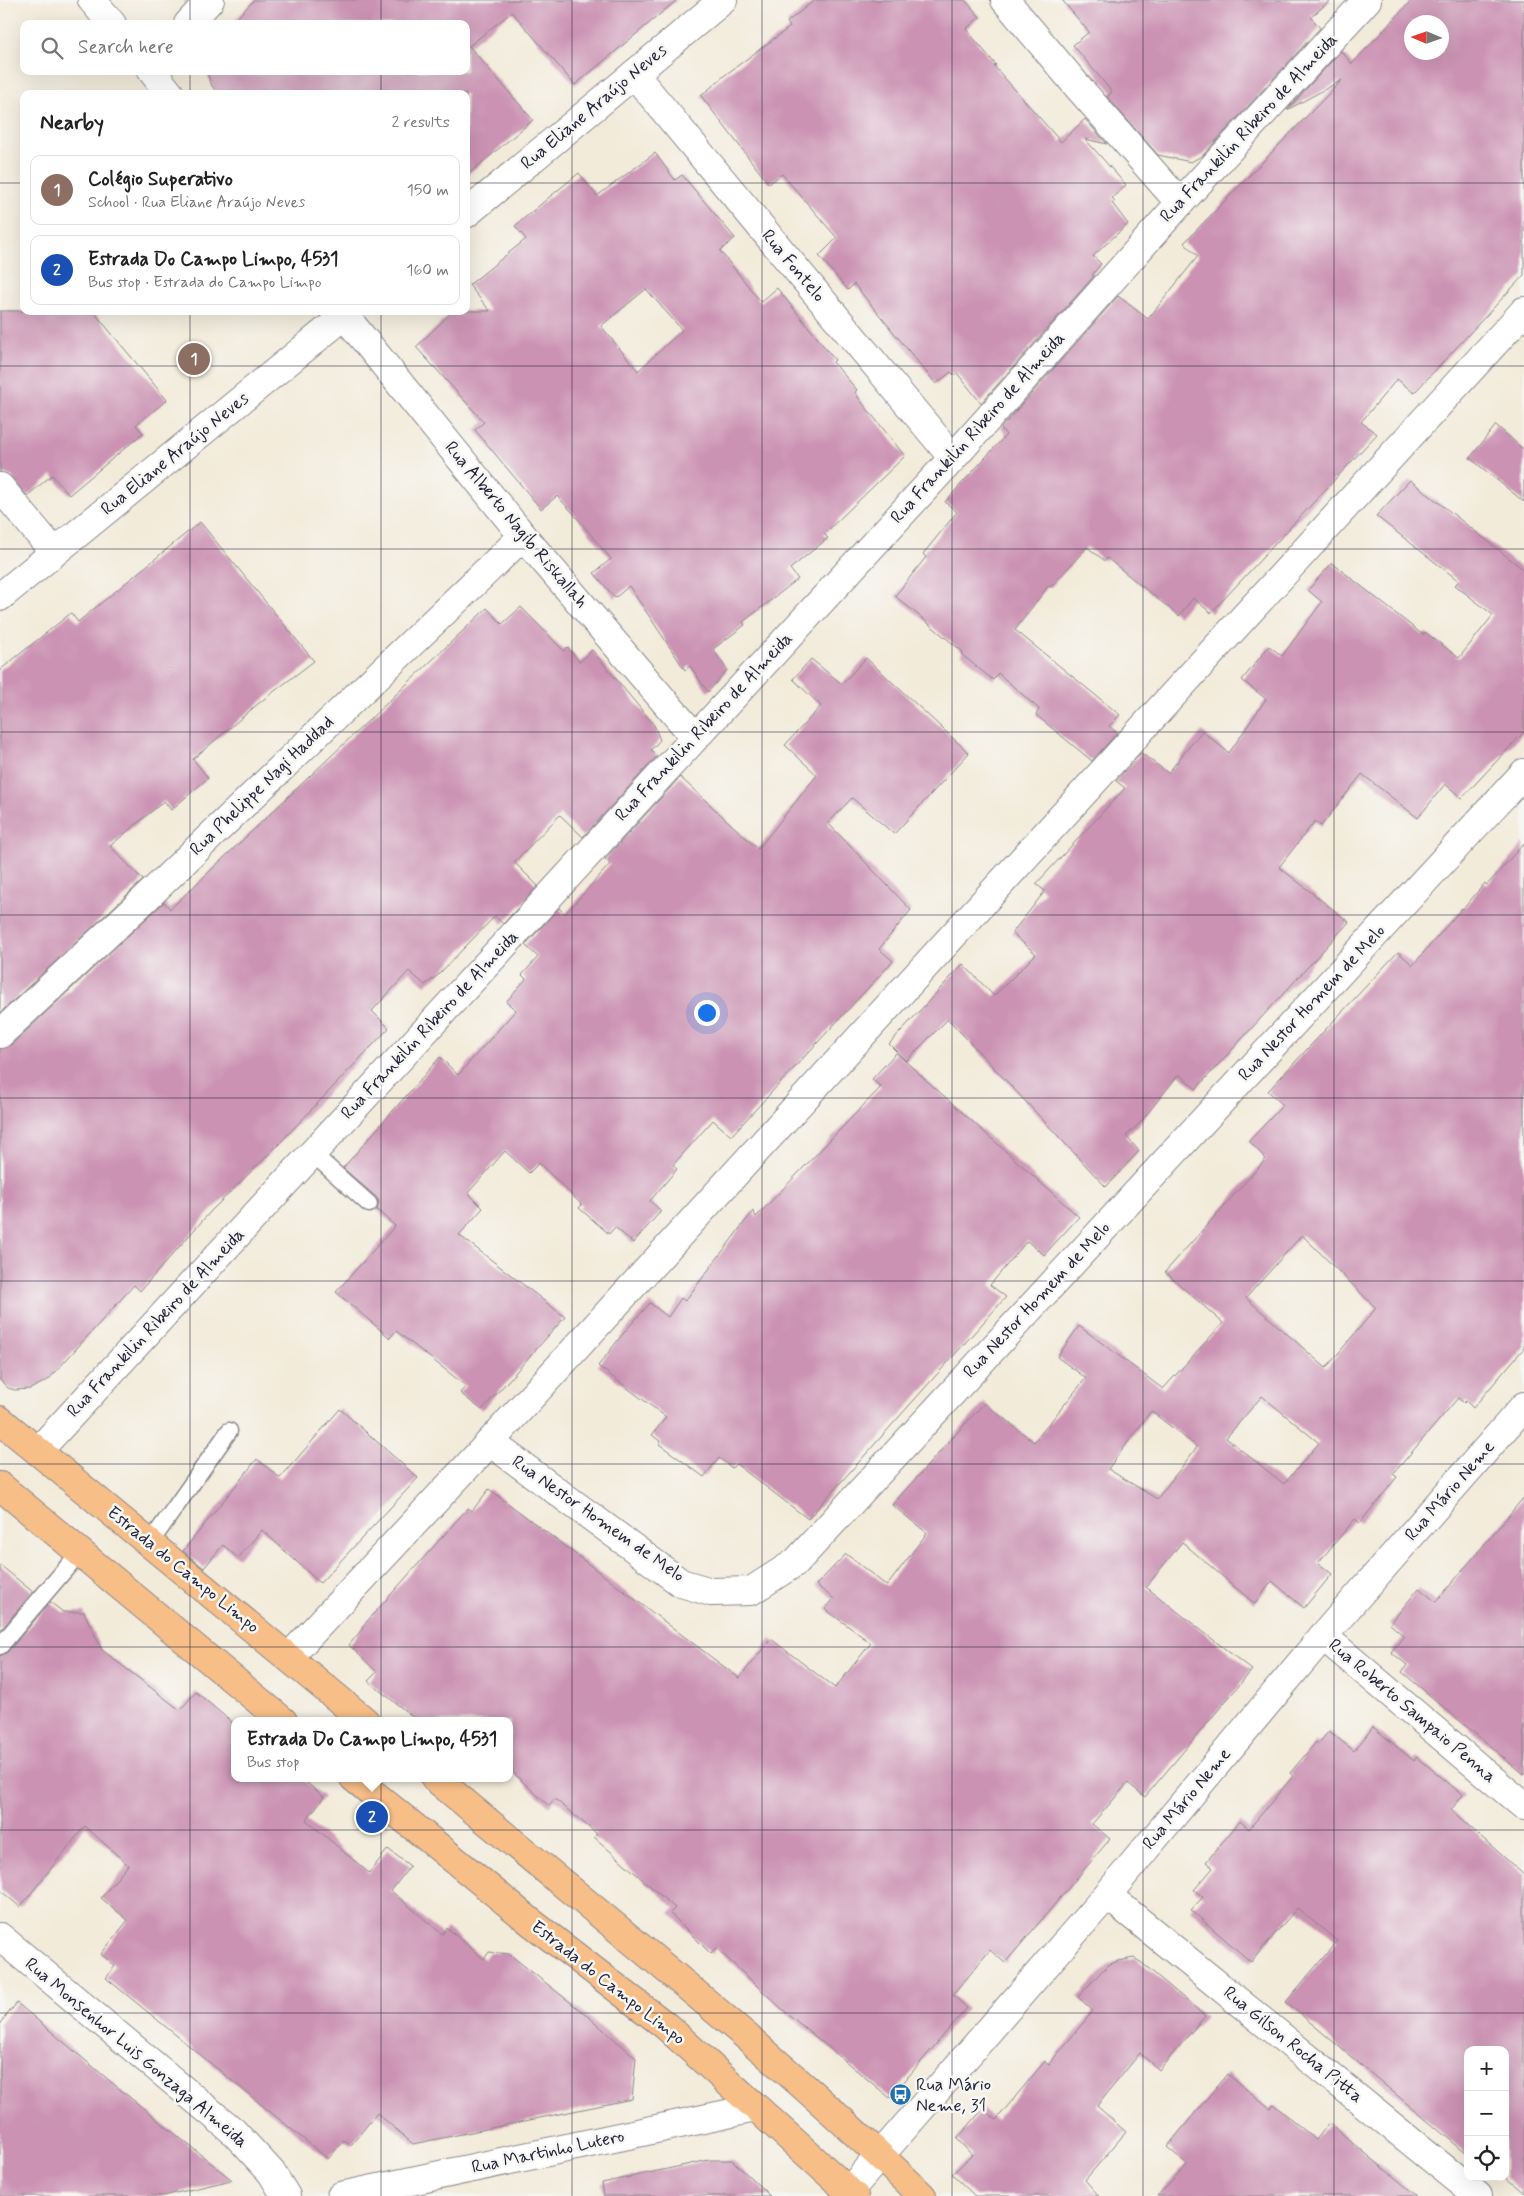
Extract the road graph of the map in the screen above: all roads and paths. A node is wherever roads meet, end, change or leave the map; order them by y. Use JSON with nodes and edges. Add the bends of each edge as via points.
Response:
{"nodes":[{"id":1,"x":92,"y":0,"type":"edge"},
{"id":2,"x":210,"y":0,"type":"edge"},
{"id":3,"x":723,"y":0,"type":"edge"},
{"id":4,"x":1004,"y":0,"type":"edge"},
{"id":5,"x":1367,"y":0,"type":"edge"},
{"id":6,"x":109,"y":20,"type":"edge"},
{"id":7,"x":192,"y":20,"type":"edge"},
{"id":8,"x":634,"y":74,"type":"junction"},
{"id":9,"x":155,"y":75,"type":"edge"},
{"id":10,"x":167,"y":90,"type":"edge"},
{"id":11,"x":1180,"y":203,"type":"junction"},
{"id":12,"x":470,"y":211,"type":"edge"},
{"id":13,"x":1524,"y":311,"type":"edge"},
{"id":14,"x":343,"y":315,"type":"edge"},
{"id":15,"x":347,"y":315,"type":"edge"},
{"id":16,"x":953,"y":458,"type":"junction"},
{"id":17,"x":0,"y":487,"type":"edge"},
{"id":18,"x":523,"y":536,"type":"junction"},
{"id":19,"x":54,"y":552,"type":"junction"},
{"id":20,"x":0,"y":597,"type":"edge"},
{"id":21,"x":695,"y":736,"type":"junction"},
{"id":22,"x":1524,"y":773,"type":"edge"},
{"id":23,"x":0,"y":1034,"type":"edge"},
{"id":24,"x":312,"y":1153,"type":"junction"},
{"id":25,"x":369,"y":1204,"type":"dead end"},
{"id":26,"x":1524,"y":1406,"type":"edge"},
{"id":27,"x":0,"y":1420,"type":"edge"},
{"id":28,"x":229,"y":1431,"type":"dead end"},
{"id":29,"x":490,"y":1442,"type":"junction"},
{"id":30,"x":38,"y":1451,"type":"junction"},
{"id":31,"x":0,"y":1486,"type":"edge"},
{"id":32,"x":150,"y":1543,"type":"junction"},
{"id":33,"x":80,"y":1552,"type":"junction"},
{"id":34,"x":1323,"y":1636,"type":"junction"},
{"id":35,"x":0,"y":1646,"type":"edge"},
{"id":36,"x":289,"y":1657,"type":"junction"},
{"id":37,"x":278,"y":1717,"type":"edge"},
{"id":38,"x":361,"y":1717,"type":"edge"},
{"id":39,"x":359,"y":1782,"type":"edge"},
{"id":40,"x":440,"y":1782,"type":"edge"},
{"id":41,"x":1524,"y":1806,"type":"edge"},
{"id":42,"x":1107,"y":1895,"type":"junction"},
{"id":43,"x":0,"y":1937,"type":"edge"},
{"id":44,"x":755,"y":2108,"type":"junction"},
{"id":45,"x":880,"y":2156,"type":"junction"},
{"id":46,"x":851,"y":2193,"type":"edge"},
{"id":47,"x":286,"y":2196,"type":"edge"},
{"id":48,"x":341,"y":2196,"type":"edge"},
{"id":49,"x":922,"y":2196,"type":"edge"},
{"id":50,"x":1478,"y":2196,"type":"edge"}],
"edges":[{"from":1,"to":6,"type":"street"},
{"from":2,"to":7,"type":"street"},
{"from":3,"to":8,"type":"street","name":"Rua Eliane Araújo Neves"},
{"from":4,"to":11,"type":"street"},
{"from":5,"to":11,"type":"street","name":"Rua Frankilin Ribeiro de Almeida"},
{"from":8,"to":12,"type":"street","name":"Rua Eliane Araújo Neves"},
{"from":8,"to":16,"type":"street","name":"Rua Fontelo"},
{"from":9,"to":10,"type":"street"},
{"from":11,"to":16,"type":"street","name":"Rua Frankilin Ribeiro de Almeida"},
{"from":13,"to":29,"type":"street"},
{"from":14,"to":19,"type":"street","name":"Rua Eliane Araújo Neves"},
{"from":15,"to":18,"type":"street","name":"Rua Alberto Nagib Riskallah"},
{"from":16,"to":21,"type":"street","name":"Rua Frankilin Ribeiro de Almeida"},
{"from":17,"to":19,"type":"street"},
{"from":18,"to":21,"type":"street","name":"Rua Alberto Nagib Riskallah"},
{"from":18,"to":23,"type":"street","name":"Rua Phelippe Nagi Haddad"},
{"from":19,"to":20,"type":"street","name":"Rua Eliane Araújo Neves"},
{"from":21,"to":24,"type":"street","name":"Rua Frankilin Ribeiro de Almeida"},
{"from":22,"to":29,"type":"street","name":"Rua Nestor Homem de Melo","via":[[796,1562],[751,1591],[711,1592],[681,1583]]},
{"from":24,"to":25,"type":"lane"},
{"from":24,"to":30,"type":"street","name":"Rua Frankilin Ribeiro de Almeida"},
{"from":26,"to":34,"type":"street","name":"Rua Mário Neme"},
{"from":27,"to":30,"type":"main road","name":"Estrada do Campo Limpo"},
{"from":28,"to":32,"type":"lane"},
{"from":29,"to":36,"type":"street"},
{"from":30,"to":32,"type":"main road","name":"Estrada do Campo Limpo"},
{"from":31,"to":33,"type":"main road"},
{"from":32,"to":36,"type":"main road","name":"Estrada do Campo Limpo"},
{"from":33,"to":35,"type":"lane"},
{"from":33,"to":37,"type":"main road"},
{"from":34,"to":41,"type":"street","name":"Rua Roberto Sampaio Penna"},
{"from":34,"to":42,"type":"street","name":"Rua Mário Neme"},
{"from":36,"to":38,"type":"main road","name":"Estrada do Campo Limpo"},
{"from":39,"to":44,"type":"main road","name":"Estrada do Campo Limpo","via":[[532,1923],[666,2026]]},
{"from":40,"to":45,"type":"main road","via":[[701,1997]]},
{"from":42,"to":45,"type":"street","name":"Rua Mário Neme"},
{"from":42,"to":50,"type":"street","name":"Rua Gilson Rocha Pitta"},
{"from":43,"to":47,"type":"street","name":"Rua Monsenhor Luis Gonzaga Almeida","via":[[233,2131],[271,2172]]},
{"from":44,"to":46,"type":"main road","name":"Estrada do Campo Limpo"},
{"from":44,"to":48,"type":"street","name":"Rua Martinho Lutero"},
{"from":45,"to":46,"type":"street","name":"Rua Mário Neme"},
{"from":45,"to":49,"type":"main road"}]}
